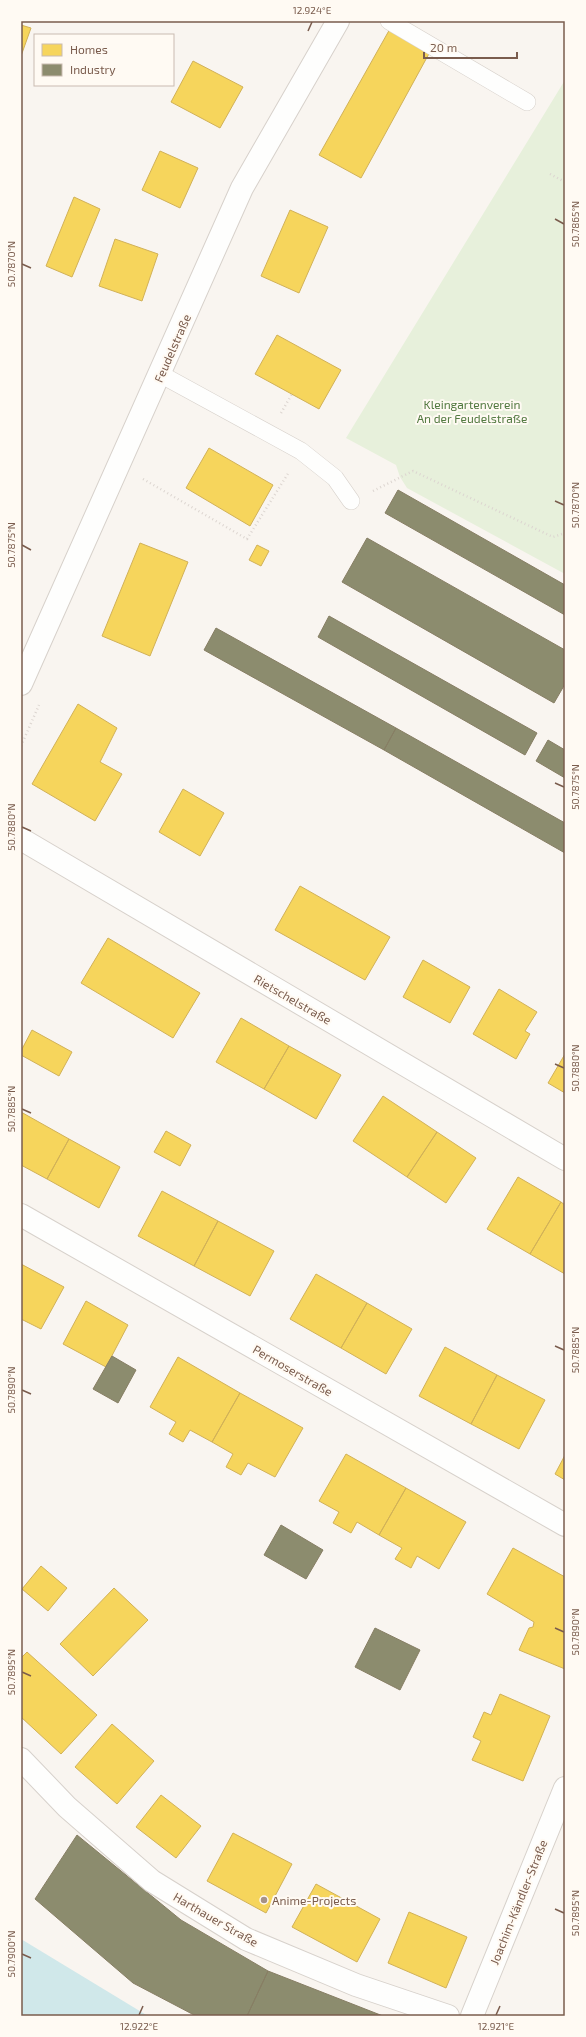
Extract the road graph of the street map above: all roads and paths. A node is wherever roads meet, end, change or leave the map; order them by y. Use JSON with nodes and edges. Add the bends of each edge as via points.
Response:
{"nodes":[{"id":1,"x":338,"y":21,"type":"edge"},
{"id":2,"x":389,"y":21,"type":"edge"},
{"id":3,"x":527,"y":102,"type":"dead end"},
{"id":4,"x":550,"y":174,"type":"dead end"},
{"id":5,"x":565,"y":182,"type":"edge"},
{"id":6,"x":160,"y":374,"type":"junction"},
{"id":7,"x":292,"y":394,"type":"dead end"},
{"id":8,"x":286,"y":404,"type":"dead end"},
{"id":9,"x":301,"y":451,"type":"junction"},
{"id":10,"x":139,"y":477,"type":"dead end"},
{"id":11,"x":351,"y":502,"type":"joint"},
{"id":12,"x":565,"y":533,"type":"edge"},
{"id":13,"x":21,"y":684,"type":"edge"},
{"id":14,"x":21,"y":839,"type":"edge"},
{"id":15,"x":565,"y":1159,"type":"edge"},
{"id":16,"x":21,"y":1215,"type":"edge"},
{"id":17,"x":565,"y":1525,"type":"edge"},
{"id":18,"x":21,"y":1760,"type":"edge"},
{"id":19,"x":565,"y":1788,"type":"edge"},
{"id":20,"x":448,"y":2016,"type":"edge"},
{"id":21,"x":472,"y":2016,"type":"edge"}],
"edges":[{"from":1,"to":6,"type":"street","name":"Feudelstraße","via":[[242,188]]},
{"from":2,"to":3,"type":"lane"},
{"from":4,"to":5,"type":"path"},
{"from":6,"to":9,"type":"lane"},
{"from":6,"to":13,"type":"street","name":"Feudelstraße"},
{"from":7,"to":8,"type":"path"},
{"from":9,"to":10,"type":"path","via":[[247,539]]},
{"from":9,"to":11,"type":"lane","via":[[335,478]]},
{"from":11,"to":12,"type":"path","via":[[413,471],[554,537]]},
{"from":14,"to":15,"type":"street","name":"Rietschelstraße"},
{"from":16,"to":17,"type":"street","name":"Permoserstraße"},
{"from":18,"to":20,"type":"street","name":"Harthauer Straße","via":[[67,1807],[152,1881],[246,1939],[356,1985]]},
{"from":19,"to":21,"type":"street","name":"Joachim-Kändler-Straße"}]}
